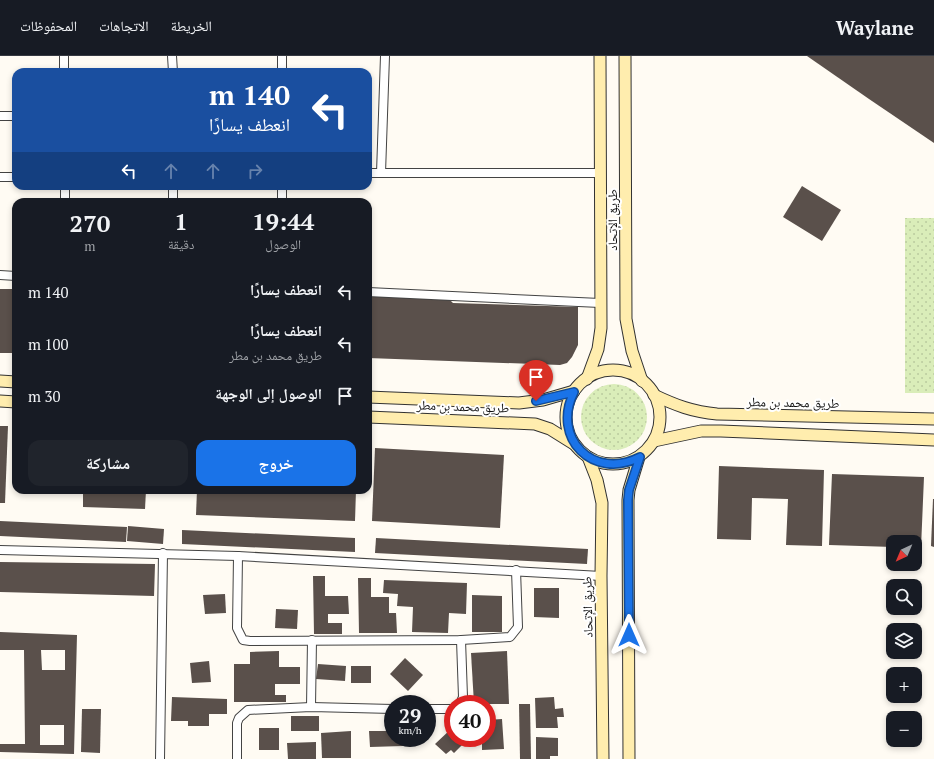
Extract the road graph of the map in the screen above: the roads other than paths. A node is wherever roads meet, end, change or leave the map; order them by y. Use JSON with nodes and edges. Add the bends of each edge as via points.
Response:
{"nodes":[{"id":1,"x":64,"y":56,"type":"edge"},
{"id":2,"x":172,"y":56,"type":"edge"},
{"id":3,"x":282,"y":56,"type":"edge"},
{"id":4,"x":385,"y":56,"type":"edge"},
{"id":5,"x":600,"y":56,"type":"edge"},
{"id":6,"x":625,"y":56,"type":"edge"},
{"id":7,"x":64,"y":68,"type":"edge"},
{"id":8,"x":173,"y":68,"type":"edge"},
{"id":9,"x":282,"y":68,"type":"edge"},
{"id":10,"x":0,"y":116,"type":"edge"},
{"id":11,"x":12,"y":116,"type":"edge"},
{"id":12,"x":372,"y":173,"type":"edge"},
{"id":13,"x":382,"y":173,"type":"junction"},
{"id":14,"x":600,"y":173,"type":"junction"},
{"id":15,"x":0,"y":177,"type":"edge"},
{"id":16,"x":12,"y":177,"type":"edge"},
{"id":17,"x":0,"y":275,"type":"edge"},
{"id":18,"x":12,"y":276,"type":"edge"},
{"id":19,"x":372,"y":292,"type":"edge"},
{"id":20,"x":600,"y":303,"type":"junction"},
{"id":21,"x":587,"y":379,"type":"junction"},
{"id":22,"x":0,"y":381,"type":"edge"},
{"id":23,"x":642,"y":381,"type":"junction"},
{"id":24,"x":12,"y":382,"type":"edge"},
{"id":25,"x":574,"y":392,"type":"junction"},
{"id":26,"x":654,"y":395,"type":"junction"},
{"id":27,"x":372,"y":397,"type":"edge"},
{"id":28,"x":0,"y":401,"type":"edge"},
{"id":29,"x":12,"y":402,"type":"edge"},
{"id":30,"x":372,"y":417,"type":"edge"},
{"id":31,"x":934,"y":419,"type":"edge"},
{"id":32,"x":934,"y":440,"type":"edge"},
{"id":33,"x":654,"y":441,"type":"junction"},
{"id":34,"x":575,"y":445,"type":"junction"},
{"id":35,"x":588,"y":457,"type":"junction"},
{"id":36,"x":640,"y":457,"type":"junction"},
{"id":37,"x":0,"y":550,"type":"edge"},
{"id":38,"x":163,"y":553,"type":"junction"},
{"id":39,"x":238,"y":556,"type":"junction"},
{"id":40,"x":516,"y":570,"type":"junction"},
{"id":41,"x":601,"y":576,"type":"junction"},
{"id":42,"x":312,"y":640,"type":"junction"},
{"id":43,"x":461,"y":640,"type":"junction"},
{"id":44,"x":463,"y":695,"type":"edge"},
{"id":45,"x":311,"y":707,"type":"junction"},
{"id":46,"x":384,"y":709,"type":"edge"},
{"id":47,"x":160,"y":759,"type":"edge"},
{"id":48,"x":237,"y":759,"type":"edge"},
{"id":49,"x":603,"y":759,"type":"edge"},
{"id":50,"x":629,"y":759,"type":"edge"}],
"edges":[{"from":1,"to":7,"type":"street"},
{"from":2,"to":8,"type":"street"},
{"from":3,"to":9,"type":"street"},
{"from":4,"to":13,"type":"street"},
{"from":5,"to":14,"type":"street","name":"طريق اﻹتحاد"},
{"from":6,"to":23,"type":"street","name":"طريق اﻹتحاد","via":[[626,319],[632,351]]},
{"from":10,"to":11,"type":"street"},
{"from":12,"to":13,"type":"street"},
{"from":13,"to":14,"type":"street"},
{"from":14,"to":20,"type":"street","name":"طريق اﻹتحاد"},
{"from":15,"to":16,"type":"street"},
{"from":17,"to":18,"type":"street"},
{"from":19,"to":20,"type":"street"},
{"from":20,"to":21,"type":"street","name":"طريق اﻹتحاد","via":[[599,343]]},
{"from":21,"to":23,"type":"street","via":[[605,371],[615,371]]},
{"from":21,"to":25,"type":"street"},
{"from":22,"to":24,"type":"street"},
{"from":23,"to":26,"type":"street"},
{"from":25,"to":27,"type":"street","name":"طريق محمد بن مطر","via":[[519,403]]},
{"from":25,"to":34,"type":"street","via":[[568,407],[567,424]]},
{"from":26,"to":31,"type":"street","name":"طريق محمد بن مطر","via":[[682,408],[711,414]]},
{"from":26,"to":33,"type":"street","via":[[660,413],[660,423]]},
{"from":28,"to":29,"type":"street"},
{"from":30,"to":34,"type":"street","name":"طريق محمد بن مطر","via":[[535,424],[550,429]]},
{"from":32,"to":33,"type":"street","via":[[721,431],[695,432]]},
{"from":33,"to":36,"type":"street"},
{"from":34,"to":35,"type":"street"},
{"from":35,"to":36,"type":"street","via":[[598,462],[619,464]]},
{"from":35,"to":41,"type":"street","name":"طريق اﻹتحاد","via":[[602,503]]},
{"from":36,"to":50,"type":"street","via":[[628,500]]},
{"from":37,"to":38,"type":"street"},
{"from":38,"to":39,"type":"street"},
{"from":38,"to":47,"type":"street"},
{"from":39,"to":40,"type":"street"},
{"from":39,"to":42,"type":"street","via":[[237,628],[243,640]]},
{"from":40,"to":41,"type":"street"},
{"from":40,"to":43,"type":"street","via":[[518,627],[514,633],[505,638]]},
{"from":41,"to":49,"type":"street","name":"طريق اﻹتحاد"},
{"from":42,"to":43,"type":"street"},
{"from":42,"to":45,"type":"street"},
{"from":43,"to":44,"type":"street"},
{"from":45,"to":46,"type":"street"},
{"from":45,"to":48,"type":"street","via":[[248,710],[237,723]]}]}
